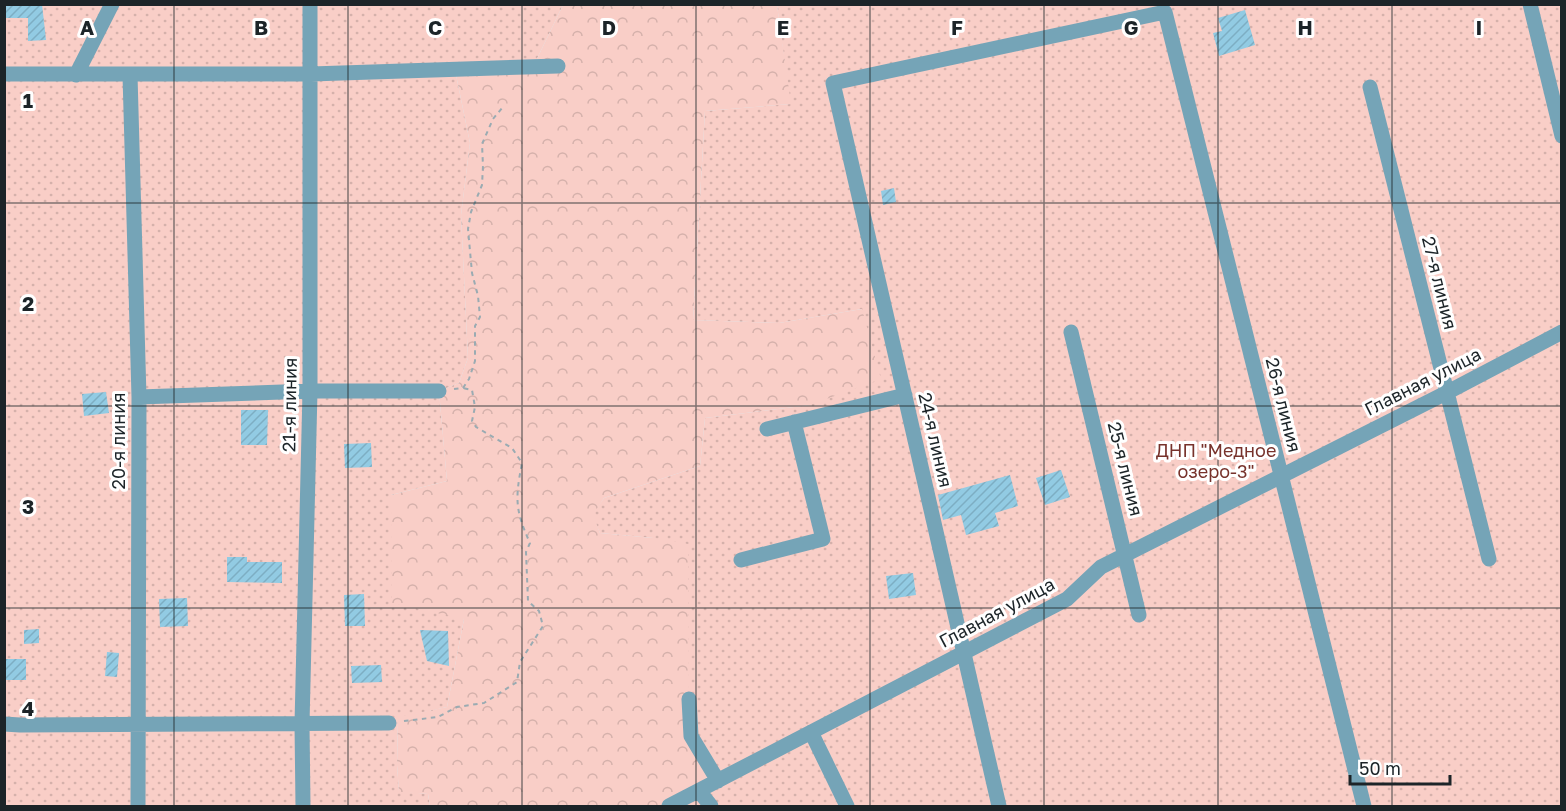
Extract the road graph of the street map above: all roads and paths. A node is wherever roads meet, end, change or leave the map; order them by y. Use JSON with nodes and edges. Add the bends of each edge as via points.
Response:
{"nodes":[{"id":1,"x":112,"y":4,"type":"edge"},
{"id":2,"x":310,"y":4,"type":"edge"},
{"id":3,"x":1530,"y":4,"type":"edge"},
{"id":4,"x":558,"y":66,"type":"dead end"},
{"id":5,"x":4,"y":74,"type":"edge"},
{"id":6,"x":311,"y":74,"type":"junction"},
{"id":7,"x":76,"y":75,"type":"junction"},
{"id":8,"x":130,"y":75,"type":"junction"},
{"id":9,"x":833,"y":83,"type":"joint"},
{"id":10,"x":1370,"y":87,"type":"dead end"},
{"id":11,"x":502,"y":108,"type":"dead end"},
{"id":12,"x":1562,"y":136,"type":"edge"},
{"id":13,"x":1071,"y":332,"type":"dead end"},
{"id":14,"x":1562,"y":332,"type":"edge"},
{"id":15,"x":463,"y":388,"type":"junction"},
{"id":16,"x":310,"y":391,"type":"junction"},
{"id":17,"x":439,"y":391,"type":"joint"},
{"id":18,"x":1446,"y":393,"type":"junction"},
{"id":19,"x":905,"y":395,"type":"junction"},
{"id":20,"x":139,"y":397,"type":"junction"},
{"id":21,"x":794,"y":422,"type":"junction"},
{"id":22,"x":767,"y":429,"type":"dead end"},
{"id":23,"x":1281,"y":476,"type":"junction"},
{"id":24,"x":1126,"y":554,"type":"junction"},
{"id":25,"x":1489,"y":559,"type":"dead end"},
{"id":26,"x":741,"y":560,"type":"dead end"},
{"id":27,"x":1140,"y":615,"type":"dead end"},
{"id":28,"x":964,"y":653,"type":"junction"},
{"id":29,"x":690,"y":699,"type":"dead end"},
{"id":30,"x":4,"y":723,"type":"edge"},
{"id":31,"x":389,"y":723,"type":"joint"},
{"id":32,"x":302,"y":724,"type":"junction"},
{"id":33,"x":138,"y":725,"type":"junction"},
{"id":34,"x":811,"y":732,"type":"junction"},
{"id":35,"x":718,"y":781,"type":"junction"},
{"id":36,"x":699,"y":791,"type":"junction"},
{"id":37,"x":138,"y":807,"type":"edge"},
{"id":38,"x":303,"y":807,"type":"edge"},
{"id":39,"x":669,"y":807,"type":"edge"},
{"id":40,"x":711,"y":807,"type":"edge"},
{"id":41,"x":848,"y":807,"type":"edge"},
{"id":42,"x":999,"y":807,"type":"edge"},
{"id":43,"x":1364,"y":807,"type":"edge"}],
"edges":[{"from":1,"to":7,"type":"street"},
{"from":2,"to":6,"type":"street","name":"21-я линия"},
{"from":3,"to":12,"type":"street"},
{"from":4,"to":6,"type":"street"},
{"from":5,"to":7,"type":"street"},
{"from":6,"to":8,"type":"street"},
{"from":6,"to":16,"type":"street","name":"21-я линия"},
{"from":7,"to":8,"type":"street"},
{"from":8,"to":20,"type":"street","name":"20-я линия"},
{"from":9,"to":19,"type":"street","name":"24-я линия"},
{"from":9,"to":23,"type":"street","name":"26-я линия","via":[[1166,12]]},
{"from":10,"to":18,"type":"street","name":"27-я линия"},
{"from":11,"to":15,"type":"path","via":[[482,144],[482,185],[468,229],[480,317],[475,326],[475,361]]},
{"from":13,"to":24,"type":"street","name":"25-я линия"},
{"from":14,"to":18,"type":"street","name":"Главная улица"},
{"from":15,"to":17,"type":"path"},
{"from":15,"to":31,"type":"path","via":[[472,390],[472,421],[476,427],[512,448],[522,463],[516,493],[518,515],[530,543],[526,552],[528,601],[539,611],[543,626],[520,662],[517,682],[506,690],[484,703],[457,707],[438,717]]},
{"from":16,"to":17,"type":"street"},
{"from":16,"to":20,"type":"street"},
{"from":16,"to":32,"type":"street","name":"21-я линия"},
{"from":18,"to":23,"type":"street","name":"Главная улица"},
{"from":18,"to":25,"type":"street","name":"27-я линия"},
{"from":19,"to":21,"type":"street"},
{"from":19,"to":28,"type":"street","name":"24-я линия"},
{"from":20,"to":33,"type":"street","name":"20-я линия"},
{"from":21,"to":22,"type":"street"},
{"from":21,"to":26,"type":"street","via":[[823,539]]},
{"from":23,"to":24,"type":"street","name":"Главная улица"},
{"from":23,"to":43,"type":"street","name":"26-я линия"},
{"from":24,"to":27,"type":"street","name":"25-я линия"},
{"from":24,"to":28,"type":"street","name":"Главная улица","via":[[1101,567],[1066,599]]},
{"from":28,"to":34,"type":"street","name":"Главная улица"},
{"from":28,"to":42,"type":"street","name":"24-я линия"},
{"from":29,"to":35,"type":"street","via":[[691,736]]},
{"from":30,"to":33,"type":"street"},
{"from":31,"to":32,"type":"street"},
{"from":32,"to":33,"type":"street"},
{"from":32,"to":38,"type":"street","name":"21-я линия"},
{"from":33,"to":37,"type":"street","name":"20-я линия"},
{"from":34,"to":35,"type":"street","name":"Главная улица"},
{"from":34,"to":41,"type":"street"},
{"from":35,"to":36,"type":"street","name":"Главная улица"},
{"from":36,"to":39,"type":"street","name":"Главная улица"},
{"from":36,"to":40,"type":"street"}]}
